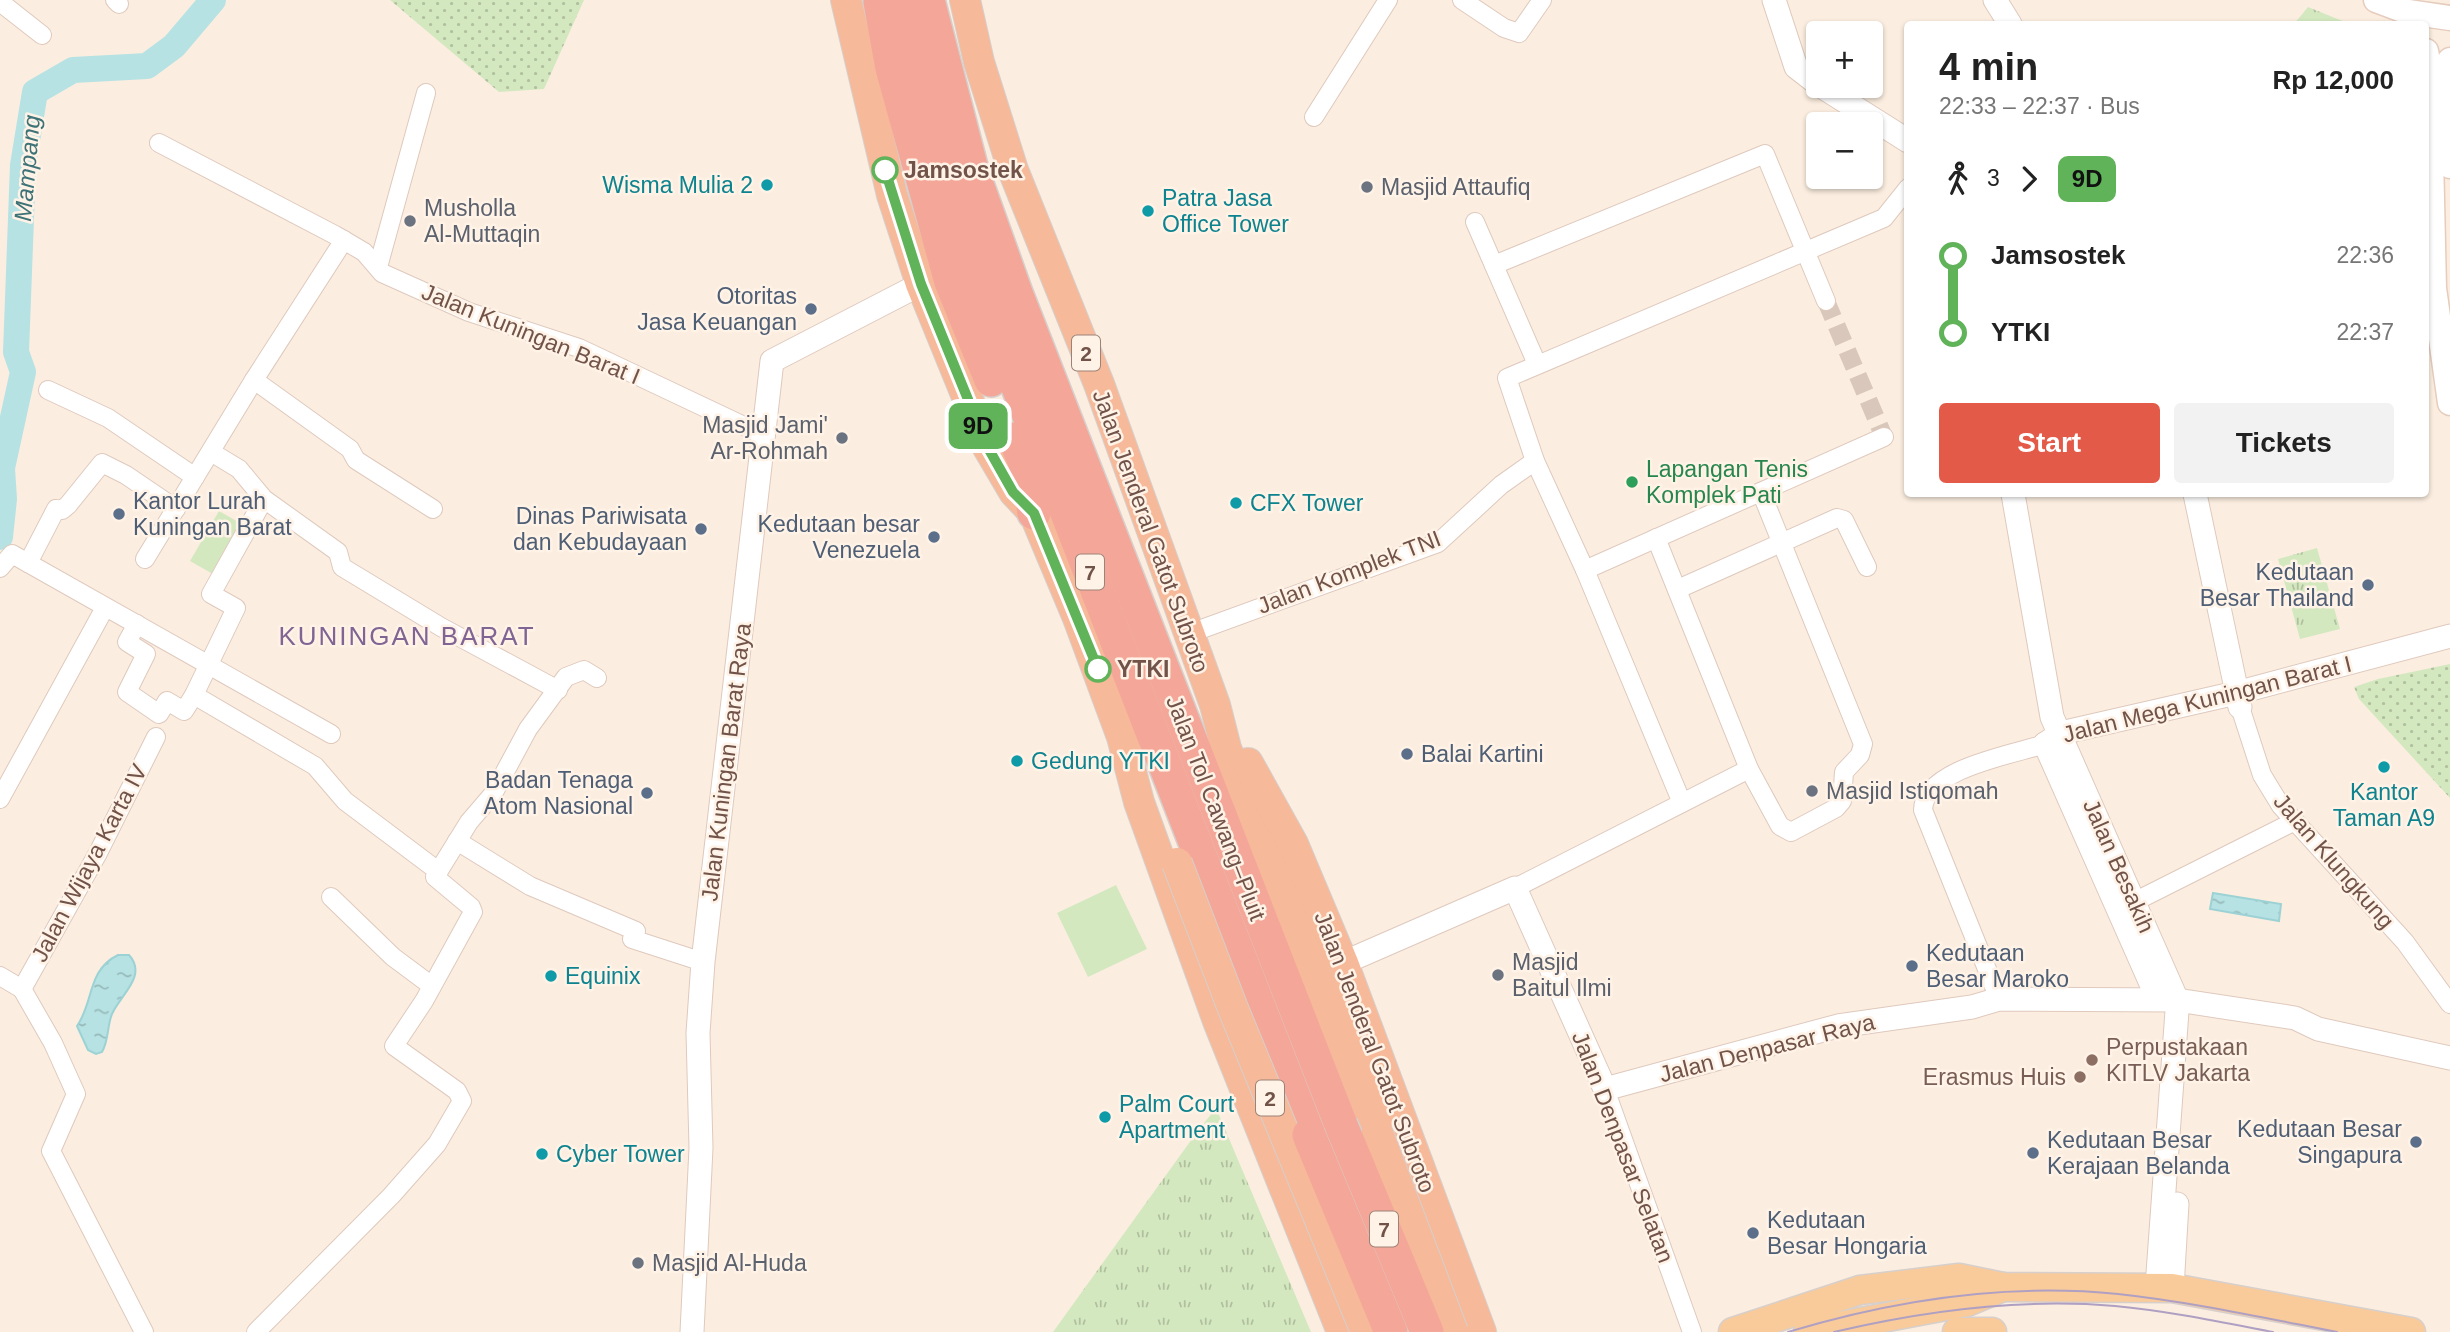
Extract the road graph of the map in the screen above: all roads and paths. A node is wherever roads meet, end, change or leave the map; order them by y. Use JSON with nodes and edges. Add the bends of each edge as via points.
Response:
{"nodes":[{"id":1,"x":846,"y":0,"type":"edge"},
{"id":2,"x":880,"y":0,"type":"edge"},
{"id":3,"x":900,"y":0,"type":"edge"},
{"id":4,"x":928,"y":0,"type":"edge"},
{"id":5,"x":965,"y":0,"type":"edge"},
{"id":6,"x":1388,"y":0,"type":"edge"},
{"id":7,"x":1462,"y":0,"type":"edge"},
{"id":8,"x":1774,"y":0,"type":"edge"},
{"id":9,"x":1995,"y":0,"type":"edge"},
{"id":10,"x":2376,"y":0,"type":"edge"},
{"id":11,"x":0,"y":2,"type":"edge"},
{"id":12,"x":1534,"y":4,"type":"edge"},
{"id":13,"x":2411,"y":18,"type":"edge"},
{"id":14,"x":2450,"y":19,"type":"edge"},
{"id":15,"x":2008,"y":21,"type":"edge"},
{"id":16,"x":42,"y":35,"type":"dead end"},
{"id":17,"x":2450,"y":60,"type":"edge"},
{"id":18,"x":2429,"y":66,"type":"edge"},
{"id":19,"x":1806,"y":74,"type":"edge"},
{"id":20,"x":426,"y":93,"type":"dead end"},
{"id":21,"x":1840,"y":98,"type":"edge"},
{"id":22,"x":1314,"y":117,"type":"dead end"},
{"id":23,"x":1904,"y":138,"type":"edge"},
{"id":24,"x":159,"y":143,"type":"dead end"},
{"id":25,"x":2450,"y":166,"type":"edge"},
{"id":26,"x":1904,"y":193,"type":"edge"},
{"id":27,"x":1475,"y":222,"type":"dead end"},
{"id":28,"x":344,"y":240,"type":"junction"},
{"id":29,"x":1806,"y":253,"type":"junction"},
{"id":30,"x":1494,"y":265,"type":"junction"},
{"id":31,"x":378,"y":267,"type":"junction"},
{"id":32,"x":921,"y":284,"type":"junction"},
{"id":33,"x":2442,"y":288,"type":"edge"},
{"id":34,"x":1826,"y":300,"type":"tunnel mouth"},
{"id":35,"x":1537,"y":364,"type":"junction"},
{"id":36,"x":254,"y":380,"type":"junction"},
{"id":37,"x":48,"y":390,"type":"dead end"},
{"id":38,"x":2450,"y":403,"type":"edge"},
{"id":39,"x":763,"y":435,"type":"junction"},
{"id":40,"x":1884,"y":437,"type":"dead end"},
{"id":41,"x":211,"y":452,"type":"junction"},
{"id":42,"x":1535,"y":461,"type":"junction"},
{"id":43,"x":195,"y":477,"type":"junction"},
{"id":44,"x":1761,"y":492,"type":"junction"},
{"id":45,"x":2014,"y":497,"type":"edge"},
{"id":46,"x":2196,"y":497,"type":"edge"},
{"id":47,"x":264,"y":499,"type":"junction"},
{"id":48,"x":176,"y":509,"type":"junction"},
{"id":49,"x":433,"y":509,"type":"dead end"},
{"id":50,"x":1034,"y":513,"type":"junction"},
{"id":51,"x":1656,"y":538,"type":"junction"},
{"id":52,"x":1783,"y":542,"type":"junction"},
{"id":53,"x":145,"y":559,"type":"dead end"},
{"id":54,"x":28,"y":563,"type":"junction"},
{"id":55,"x":1867,"y":567,"type":"dead end"},
{"id":56,"x":0,"y":568,"type":"edge"},
{"id":57,"x":1586,"y":570,"type":"junction"},
{"id":58,"x":1678,"y":589,"type":"junction"},
{"id":59,"x":112,"y":607,"type":"junction"},
{"id":60,"x":137,"y":624,"type":"junction"},
{"id":61,"x":1188,"y":635,"type":"junction"},
{"id":62,"x":2450,"y":636,"type":"edge"},
{"id":63,"x":2450,"y":650,"type":"edge"},
{"id":64,"x":209,"y":665,"type":"junction"},
{"id":65,"x":597,"y":678,"type":"dead end"},
{"id":66,"x":558,"y":690,"type":"junction"},
{"id":67,"x":194,"y":695,"type":"junction"},
{"id":68,"x":2238,"y":700,"type":"junction"},
{"id":69,"x":1215,"y":705,"type":"junction"},
{"id":70,"x":331,"y":734,"type":"dead end"},
{"id":71,"x":2056,"y":735,"type":"junction"},
{"id":72,"x":156,"y":737,"type":"dead end"},
{"id":73,"x":1122,"y":737,"type":"junction"},
{"id":74,"x":1749,"y":769,"type":"junction"},
{"id":75,"x":0,"y":799,"type":"edge"},
{"id":76,"x":1682,"y":803,"type":"junction"},
{"id":77,"x":2294,"y":822,"type":"junction"},
{"id":78,"x":457,"y":841,"type":"junction"},
{"id":79,"x":438,"y":871,"type":"junction"},
{"id":80,"x":1514,"y":888,"type":"junction"},
{"id":81,"x":331,"y":897,"type":"dead end"},
{"id":82,"x":2127,"y":906,"type":"junction"},
{"id":83,"x":703,"y":962,"type":"junction"},
{"id":84,"x":1343,"y":963,"type":"junction"},
{"id":85,"x":0,"y":976,"type":"edge"},
{"id":86,"x":432,"y":986,"type":"junction"},
{"id":87,"x":22,"y":989,"type":"junction"},
{"id":88,"x":1999,"y":999,"type":"junction"},
{"id":89,"x":2450,"y":1004,"type":"edge"},
{"id":90,"x":2176,"y":1005,"type":"junction"},
{"id":91,"x":1972,"y":1007,"type":"junction"},
{"id":92,"x":2450,"y":1058,"type":"edge"},
{"id":93,"x":1605,"y":1089,"type":"junction"},
{"id":94,"x":1412,"y":1145,"type":"junction"},
{"id":95,"x":1285,"y":1189,"type":"junction"},
{"id":96,"x":1442,"y":1227,"type":"junction"},
{"id":97,"x":1316,"y":1265,"type":"junction"},
{"id":98,"x":2003,"y":1287,"type":"junction"},
{"id":99,"x":2165,"y":1288,"type":"junction"},
{"id":100,"x":144,"y":1332,"type":"edge"},
{"id":101,"x":256,"y":1332,"type":"edge"},
{"id":102,"x":692,"y":1332,"type":"edge"},
{"id":103,"x":1342,"y":1332,"type":"edge"},
{"id":104,"x":1366,"y":1332,"type":"edge"},
{"id":105,"x":1391,"y":1332,"type":"edge"},
{"id":106,"x":1419,"y":1332,"type":"edge"},
{"id":107,"x":1427,"y":1332,"type":"edge"},
{"id":108,"x":1453,"y":1332,"type":"edge"},
{"id":109,"x":1481,"y":1332,"type":"edge"},
{"id":110,"x":1692,"y":1332,"type":"edge"},
{"id":111,"x":1733,"y":1332,"type":"edge"},
{"id":112,"x":1808,"y":1332,"type":"edge"},
{"id":113,"x":1957,"y":1332,"type":"edge"},
{"id":114,"x":1992,"y":1332,"type":"edge"},
{"id":115,"x":2411,"y":1332,"type":"edge"}],
"edges":[{"from":1,"to":32,"type":"highway","number":"2","via":[[892,195]]},
{"from":2,"to":50,"type":"highway","via":[[892,68],[951,282],[1027,468]]},
{"from":3,"to":105,"type":"highway","name":"Jalan Tol Cawang–Pluit","number":"7","bridge":true,"via":[[944,179],[986,306],[1308,1135]]},
{"from":4,"to":107,"type":"highway","name":"Jalan Tol Cawang–Pluit","number":"7","bridge":true,"via":[[972,170],[1016,293],[1341,1125]]},
{"from":5,"to":61,"type":"highway","name":"Jalan Jenderal Gatot Subroto","number":"2","via":[[1013,170],[1099,384]]},
{"from":6,"to":22,"type":"street"},
{"from":7,"to":12,"type":"street","via":[[1519,33]]},
{"from":8,"to":19,"type":"street","via":[[1796,67]]},
{"from":9,"to":15,"type":"street"},
{"from":10,"to":13,"type":"main road"},
{"from":11,"to":16,"type":"street"},
{"from":13,"to":14,"type":"main road"},
{"from":17,"to":25,"type":"main road"},
{"from":18,"to":33,"type":"main road"},
{"from":20,"to":31,"type":"street"},
{"from":21,"to":23,"type":"street"},
{"from":24,"to":28,"type":"street","name":"Jalan Kuningan Barat I"},
{"from":26,"to":29,"type":"street","via":[[1884,218]]},
{"from":27,"to":30,"type":"street"},
{"from":28,"to":31,"type":"street","name":"Jalan Kuningan Barat I"},
{"from":28,"to":36,"type":"street"},
{"from":29,"to":30,"type":"street","via":[[1765,154]]},
{"from":29,"to":34,"type":"street"},
{"from":29,"to":35,"type":"street"},
{"from":30,"to":35,"type":"street"},
{"from":31,"to":39,"type":"street","name":"Jalan Kuningan Barat I","via":[[470,312],[579,348]]},
{"from":32,"to":39,"type":"street","name":"Jalan Kuningan Barat Raya","via":[[775,357]]},
{"from":32,"to":50,"type":"highway","number":"2","via":[[987,446],[1013,492]]},
{"from":33,"to":38,"type":"main road"},
{"from":35,"to":42,"type":"street","via":[[1507,378]]},
{"from":36,"to":41,"type":"street"},
{"from":36,"to":49,"type":"street","via":[[350,449],[356,460]]},
{"from":37,"to":43,"type":"street","via":[[108,418]]},
{"from":39,"to":83,"type":"street","name":"Jalan Kuningan Barat Raya"},
{"from":40,"to":44,"type":"street"},
{"from":41,"to":43,"type":"street"},
{"from":41,"to":47,"type":"street","via":[[239,469]]},
{"from":42,"to":57,"type":"street"},
{"from":42,"to":61,"type":"street","name":"Jalan Komplek TNI","via":[[1438,542]]},
{"from":43,"to":48,"type":"street"},
{"from":44,"to":51,"type":"street"},
{"from":44,"to":52,"type":"street"},
{"from":45,"to":71,"type":"street","name":"Jalan Besakih"},
{"from":46,"to":68,"type":"street"},
{"from":47,"to":64,"type":"street","via":[[211,594],[236,608]]},
{"from":47,"to":66,"type":"street","via":[[338,552],[342,567]]},
{"from":48,"to":53,"type":"street"},
{"from":48,"to":54,"type":"street","via":[[102,463],[68,505],[56,509]]},
{"from":50,"to":73,"type":"highway","number":"2"},
{"from":51,"to":57,"type":"street"},
{"from":51,"to":58,"type":"street"},
{"from":52,"to":55,"type":"street","via":[[1840,518]]},
{"from":52,"to":58,"type":"street"},
{"from":52,"to":74,"type":"street","via":[[1863,750],[1844,772],[1842,801],[1836,808],[1791,832],[1780,826]]},
{"from":54,"to":56,"type":"street","via":[[12,554]]},
{"from":54,"to":59,"type":"street"},
{"from":57,"to":76,"type":"street"},
{"from":58,"to":74,"type":"street"},
{"from":59,"to":60,"type":"street"},
{"from":59,"to":75,"type":"street"},
{"from":60,"to":64,"type":"street"},
{"from":60,"to":67,"type":"street","via":[[127,642],[146,654],[127,692],[159,714],[167,701],[184,711]]},
{"from":61,"to":69,"type":"highway","name":"Jalan Jenderal Gatot Subroto","number":"2"},
{"from":62,"to":68,"type":"street","name":"Jalan Mega Kuningan Barat I"},
{"from":63,"to":68,"type":"street","name":"Jalan Mega Kuningan Barat I"},
{"from":64,"to":67,"type":"street"},
{"from":64,"to":70,"type":"street"},
{"from":65,"to":66,"type":"street","via":[[578,670],[566,677]]},
{"from":66,"to":78,"type":"street","via":[[528,729],[493,794]]},
{"from":67,"to":79,"type":"street","via":[[315,766],[345,801]]},
{"from":68,"to":71,"type":"street","name":"Jalan Mega Kuningan Barat I"},
{"from":68,"to":77,"type":"street","name":"Jalan Klungkung","via":[[2262,775]]},
{"from":69,"to":84,"type":"highway","name":"Jalan Jenderal Gatot Subroto","number":"2","via":[[1293,844]]},
{"from":69,"to":108,"type":"highway","name":"Jalan Jenderal Gatot Subroto","number":"2","bridge":true,"via":[[1226,748]]},
{"from":71,"to":82,"type":"street","name":"Jalan Besakih"},
{"from":71,"to":88,"type":"street","via":[[1944,776],[1923,800],[1923,810]]},
{"from":72,"to":87,"type":"street","name":"Jalan Wijaya Karta IV"},
{"from":73,"to":95,"type":"highway","number":"2","via":[[1139,802]]},
{"from":73,"to":104,"type":"highway","number":"2","bridge":true,"via":[[1154,798],[1232,1006]]},
{"from":74,"to":76,"type":"street"},
{"from":76,"to":80,"type":"street"},
{"from":77,"to":82,"type":"street"},
{"from":77,"to":89,"type":"street","name":"Jalan Klungkung","via":[[2405,942]]},
{"from":78,"to":79,"type":"street"},
{"from":78,"to":83,"type":"street","via":[[530,886],[636,931],[632,939]]},
{"from":79,"to":86,"type":"street","via":[[438,881],[473,909]]},
{"from":80,"to":84,"type":"street"},
{"from":80,"to":93,"type":"street","name":"Jalan Denpasar Selatan"},
{"from":81,"to":86,"type":"street","via":[[393,957]]},
{"from":82,"to":90,"type":"street","name":"Jalan Besakih"},
{"from":83,"to":102,"type":"street","name":"Jalan Kuningan Barat Raya","via":[[698,1033],[701,1148]]},
{"from":84,"to":94,"type":"highway","name":"Jalan Jenderal Gatot Subroto","number":"2"},
{"from":85,"to":87,"type":"street"},
{"from":86,"to":101,"type":"street","via":[[394,1046],[457,1091],[461,1101],[428,1154]]},
{"from":87,"to":100,"type":"street","via":[[76,1094],[51,1151]]},
{"from":88,"to":90,"type":"street","name":"Jalan Denpasar Raya"},
{"from":88,"to":91,"type":"street","name":"Jalan Denpasar Raya"},
{"from":90,"to":91,"type":"street","name":"Jalan Denpasar Raya"},
{"from":90,"to":92,"type":"street","name":"Jalan Denpasar Raya","via":[[2254,1025],[2318,1029]]},
{"from":90,"to":99,"type":"street","name":"Jalan Besakih"},
{"from":91,"to":93,"type":"street","name":"Jalan Denpasar Raya","via":[[1838,1026]]},
{"from":93,"to":110,"type":"street","name":"Jalan Denpasar Selatan"},
{"from":94,"to":95,"type":"highway","via":[[1402,1186],[1391,1203],[1364,1221],[1332,1218]]},
{"from":94,"to":96,"type":"highway","name":"Jalan Jenderal Gatot Subroto","number":"2"},
{"from":95,"to":97,"type":"highway","number":"2"},
{"from":96,"to":97,"type":"highway","via":[[1417,1277],[1391,1295],[1374,1296],[1353,1289]]},
{"from":96,"to":106,"type":"highway","via":[[1440,1275]]},
{"from":96,"to":109,"type":"highway","name":"Jalan Jenderal Gatot Subroto","number":"2"},
{"from":97,"to":103,"type":"highway","number":"2"},
{"from":98,"to":99,"type":"main road"},
{"from":98,"to":111,"type":"main road","via":[[1959,1278],[1860,1290]]},
{"from":98,"to":112,"type":"main road","via":[[1967,1301]]},
{"from":99,"to":115,"type":"main road"},
{"from":113,"to":114,"type":"main road"}]}
